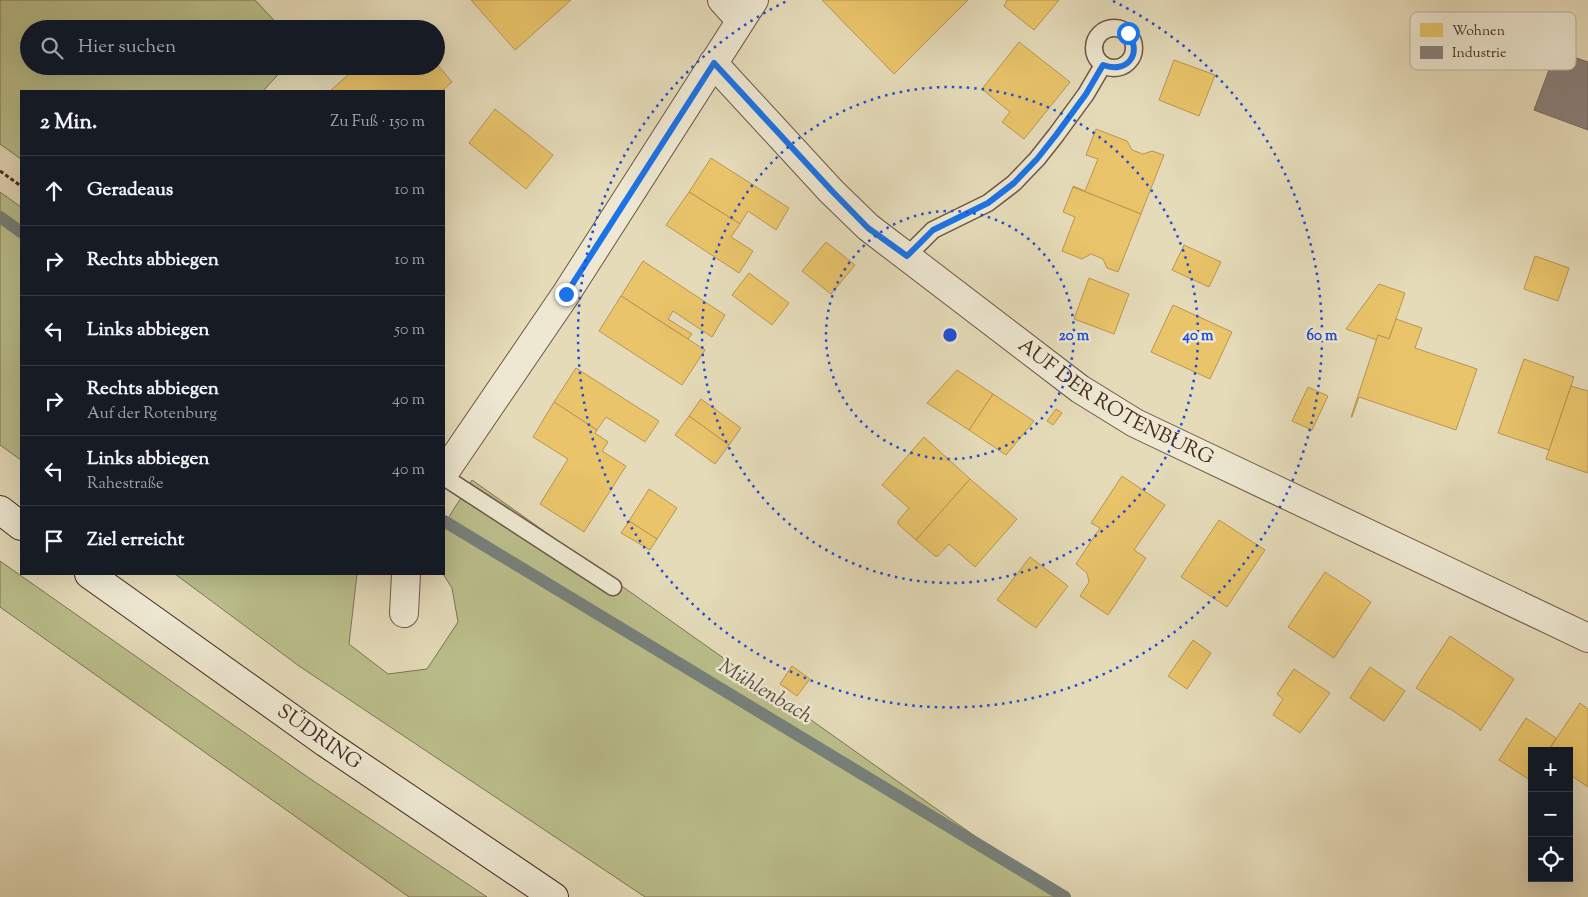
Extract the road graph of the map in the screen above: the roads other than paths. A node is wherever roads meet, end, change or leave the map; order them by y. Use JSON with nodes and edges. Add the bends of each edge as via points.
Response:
{"nodes":[{"id":1,"x":739,"y":7,"type":"edge"},
{"id":2,"x":714,"y":63,"type":"junction"},
{"id":3,"x":1103,"y":65,"type":"dead end"},
{"id":4,"x":907,"y":256,"type":"junction"},
{"id":5,"x":445,"y":472,"type":"edge"},
{"id":6,"x":445,"y":478,"type":"edge"},
{"id":7,"x":0,"y":510,"type":"edge"},
{"id":8,"x":20,"y":525,"type":"edge"},
{"id":9,"x":90,"y":575,"type":"edge"},
{"id":10,"x":406,"y":575,"type":"edge"},
{"id":11,"x":613,"y":587,"type":"dead end"},
{"id":12,"x":404,"y":613,"type":"dead end"},
{"id":13,"x":1588,"y":638,"type":"edge"},
{"id":14,"x":554,"y":897,"type":"edge"}],
"edges":[{"from":1,"to":2,"type":"street"},
{"from":2,"to":4,"type":"street","name":"AUF DER ROTENBURG","via":[[868,228]]},
{"from":2,"to":5,"type":"street","via":[[566,294]]},
{"from":3,"to":4,"type":"lane","via":[[1056,135],[1014,183],[988,203],[933,230]]},
{"from":4,"to":13,"type":"street","name":"AUF DER ROTENBURG","via":[[1080,389],[1135,424]]},
{"from":6,"to":11,"type":"lane"},
{"from":7,"to":8,"type":"street"},
{"from":9,"to":14,"type":"street","name":"SÜDRING","via":[[326,743]]},
{"from":10,"to":12,"type":"street"}]}
